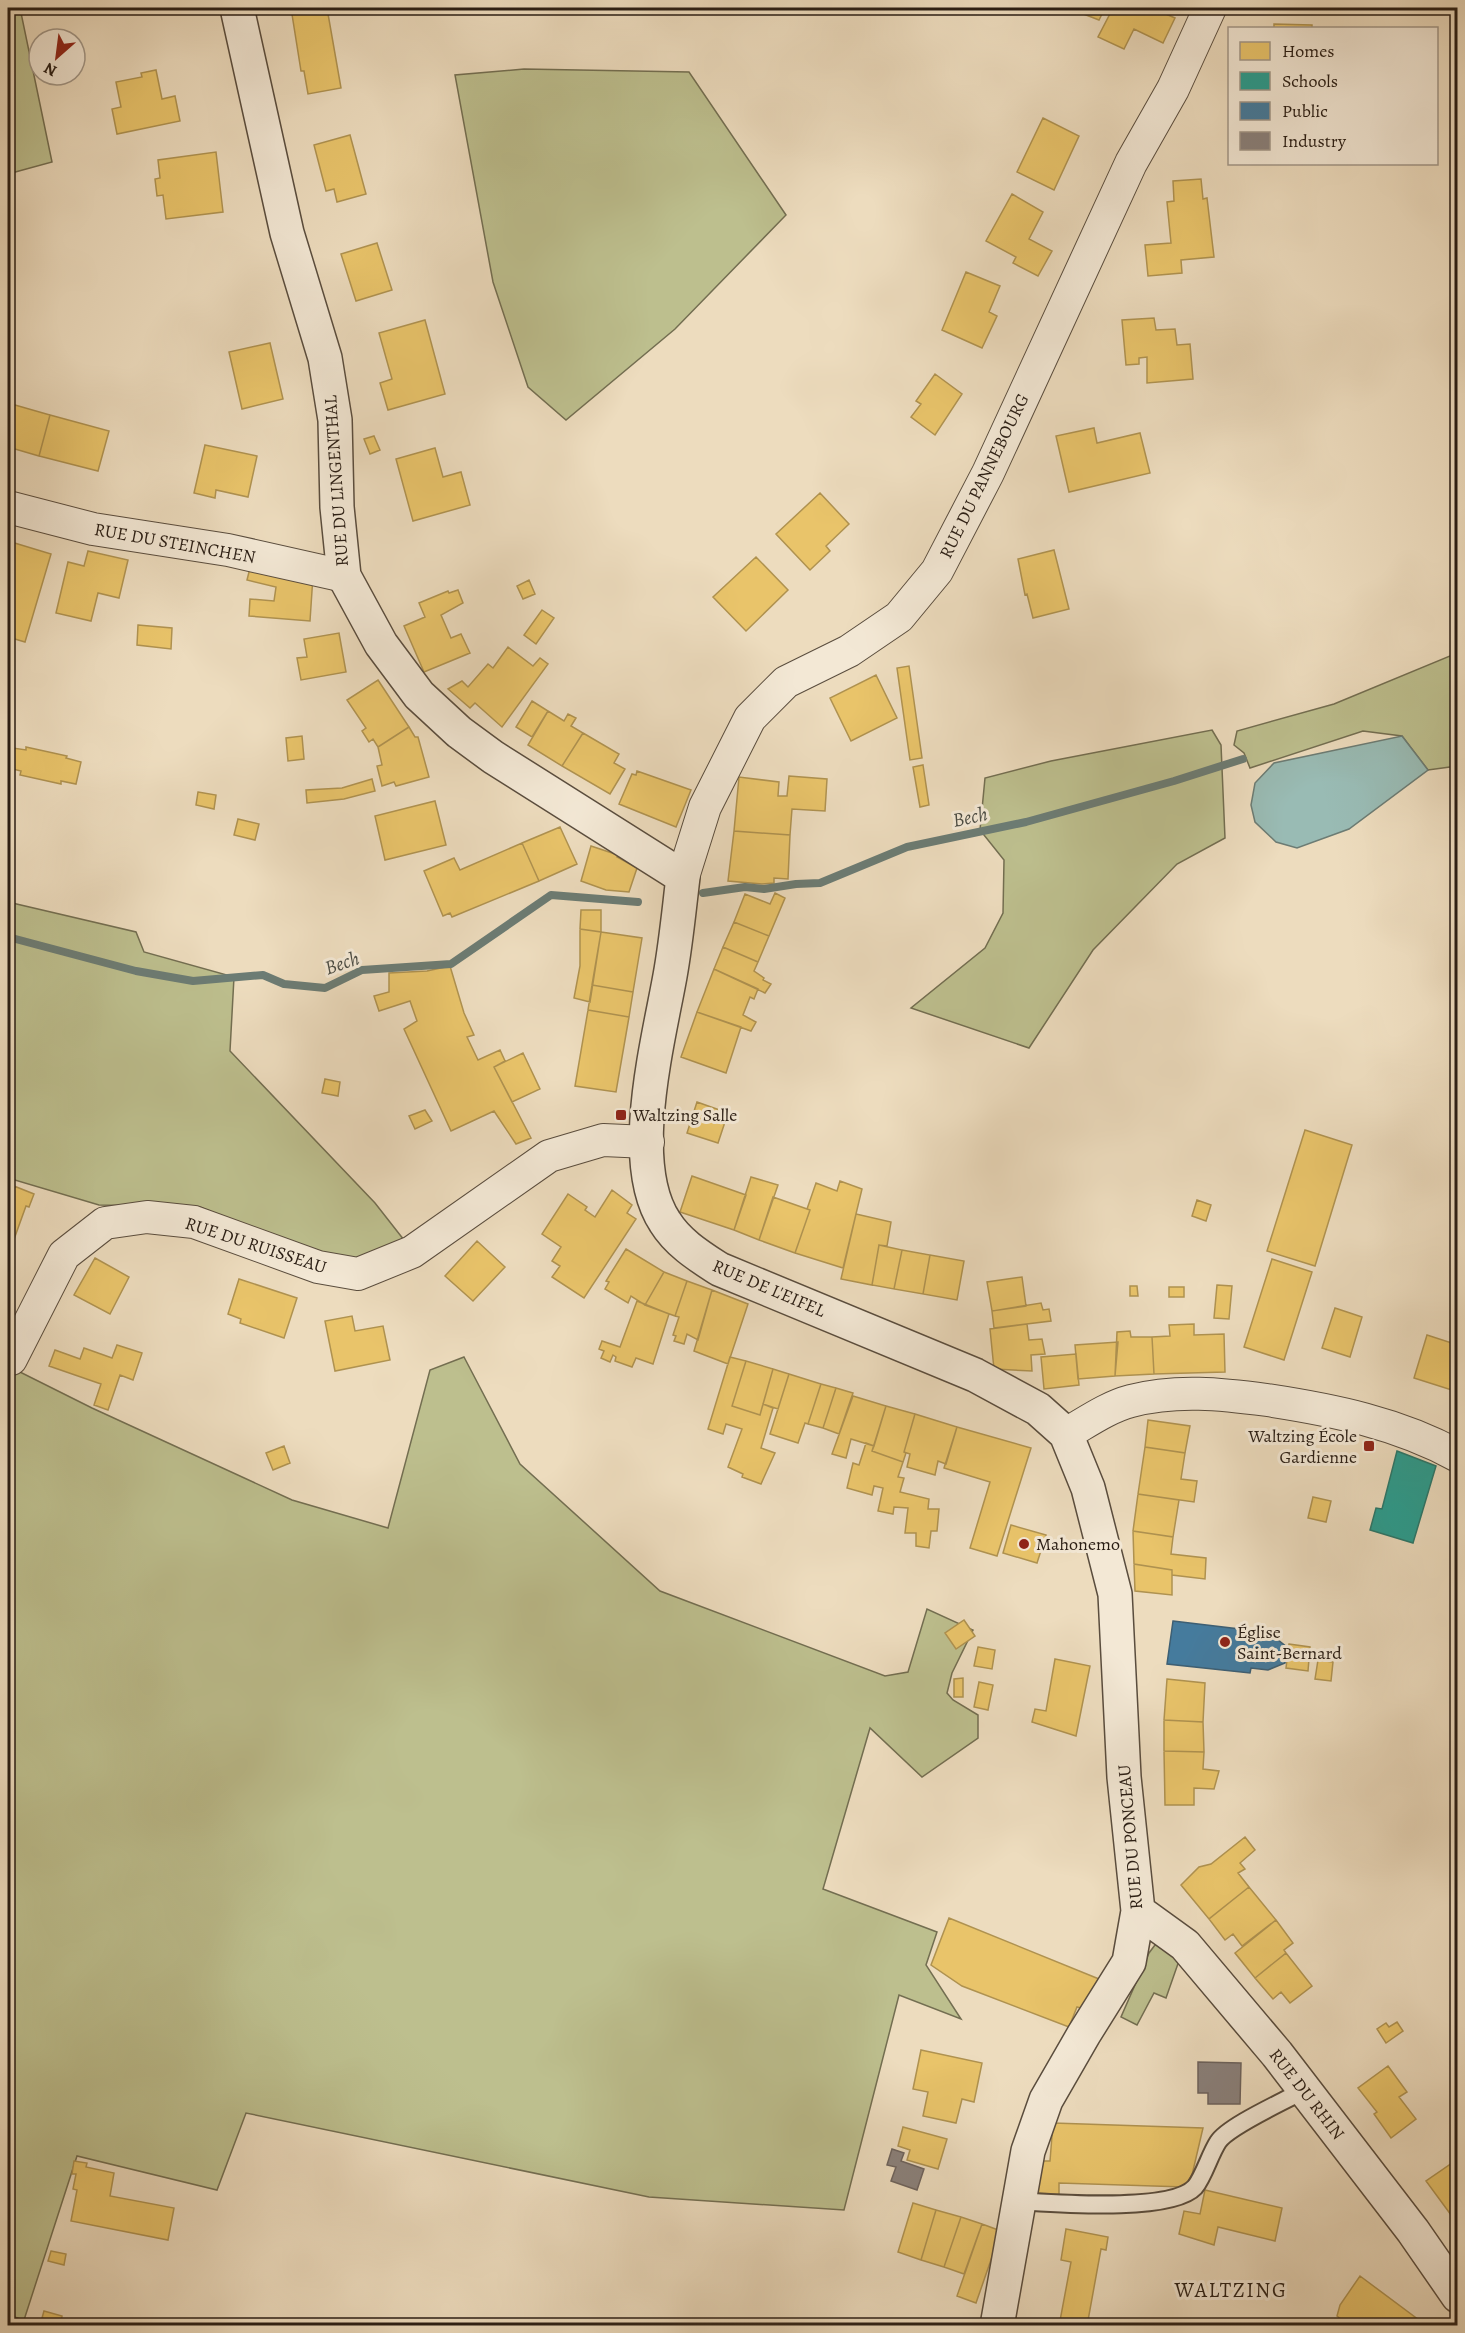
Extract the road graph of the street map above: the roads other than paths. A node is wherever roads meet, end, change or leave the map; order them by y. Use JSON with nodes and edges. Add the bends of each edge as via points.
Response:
{"nodes":[{"id":1,"x":237,"y":8,"type":"edge"},
{"id":2,"x":1210,"y":8,"type":"edge"},
{"id":3,"x":8,"y":507,"type":"edge"},
{"id":4,"x":344,"y":576,"type":"junction"},
{"id":5,"x":683,"y":877,"type":"junction"},
{"id":6,"x":648,"y":1142,"type":"junction"},
{"id":7,"x":11,"y":1359,"type":"dead end"},
{"id":8,"x":1066,"y":1434,"type":"junction"},
{"id":9,"x":1458,"y":1456,"type":"edge"},
{"id":10,"x":1138,"y":1911,"type":"junction"},
{"id":11,"x":1304,"y":2090,"type":"junction"},
{"id":12,"x":1018,"y":2201,"type":"junction"},
{"id":13,"x":1458,"y":2296,"type":"edge"},
{"id":14,"x":997,"y":2325,"type":"edge"}],
"edges":[{"from":1,"to":4,"type":"street","name":"RUE DU LINGENTHAL","via":[[287,233],[325,358],[334,420]]},
{"from":2,"to":5,"type":"street","name":"RUE DU PANNEBOURG","via":[[1173,89],[1131,163],[988,472],[937,571],[899,617],[849,651],[786,682],[750,718],[705,807]]},
{"from":3,"to":4,"type":"street","name":"RUE DU STEINCHEN","via":[[93,529],[228,550]]},
{"from":4,"to":5,"type":"street","name":"RUE DU LINGENTHAL","via":[[381,644],[419,695],[459,732]]},
{"from":5,"to":6,"type":"street","name":"RUE DE L'EIFEL","via":[[647,1108]]},
{"from":6,"to":7,"type":"street","name":"RUE DU RUISSEAU","via":[[603,1140],[549,1156],[412,1252],[358,1274],[318,1267],[194,1222],[147,1217],[105,1223],[64,1255]]},
{"from":6,"to":8,"type":"street","name":"RUE DE L'EIFEL","via":[[652,1192],[664,1221],[694,1253],[719,1269],[975,1375],[1038,1409]]},
{"from":8,"to":9,"type":"street","via":[[1130,1401],[1199,1393],[1239,1396],[1373,1420]]},
{"from":8,"to":10,"type":"street","name":"RUE DU PONCEAU","via":[[1088,1488],[1114,1594],[1124,1777]]},
{"from":10,"to":11,"type":"street","name":"RUE DU RHIN","via":[[1185,1946]]},
{"from":10,"to":12,"type":"street","name":"RUE DU PONCEAU","via":[[1129,1962],[1046,2100],[1028,2151]]},
{"from":11,"to":12,"type":"lane","via":[[1219,2139],[1194,2188],[1175,2197],[1121,2206]]},
{"from":11,"to":13,"type":"street","name":"RUE DU RHIN"},
{"from":12,"to":14,"type":"street","name":"RUE DU PONCEAU"}]}
